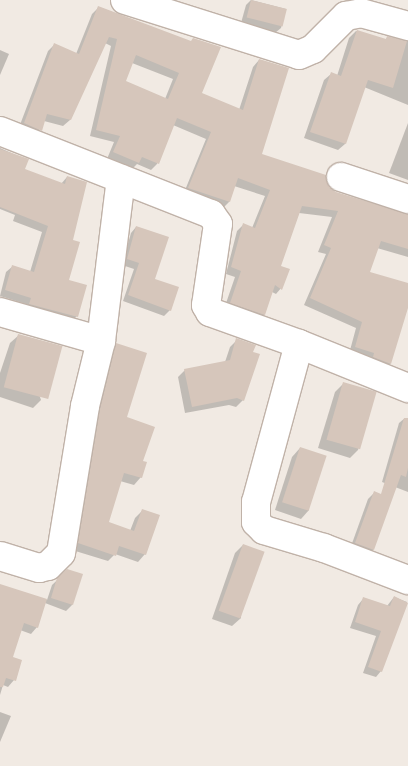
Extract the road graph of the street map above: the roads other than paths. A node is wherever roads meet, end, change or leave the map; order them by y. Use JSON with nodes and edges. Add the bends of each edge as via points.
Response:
{"nodes":[{"id":1,"x":125,"y":0,"type":"edge"},
{"id":2,"x":408,"y":26,"type":"edge"},
{"id":3,"x":0,"y":131,"type":"edge"},
{"id":4,"x":341,"y":177,"type":"dead end"},
{"id":5,"x":121,"y":179,"type":"junction"},
{"id":6,"x":408,"y":199,"type":"edge"},
{"id":7,"x":0,"y":312,"type":"edge"},
{"id":8,"x":101,"y":341,"type":"junction"},
{"id":9,"x":300,"y":344,"type":"junction"},
{"id":10,"x":408,"y":388,"type":"edge"},
{"id":11,"x":0,"y":556,"type":"edge"},
{"id":12,"x":408,"y":580,"type":"edge"}],
"edges":[{"from":1,"to":2,"type":"street","via":[[299,55],[313,49],[346,16],[361,13]]},
{"from":3,"to":5,"type":"street"},
{"from":4,"to":6,"type":"street"},
{"from":5,"to":8,"type":"street"},
{"from":5,"to":9,"type":"street","via":[[194,205],[210,214],[218,224],[206,305],[210,312]]},
{"from":7,"to":8,"type":"street"},
{"from":8,"to":11,"type":"street","via":[[85,406],[61,554],[48,566],[39,568]]},
{"from":9,"to":10,"type":"street"},
{"from":9,"to":12,"type":"street","via":[[256,502],[256,522],[264,530],[324,548]]}]}
